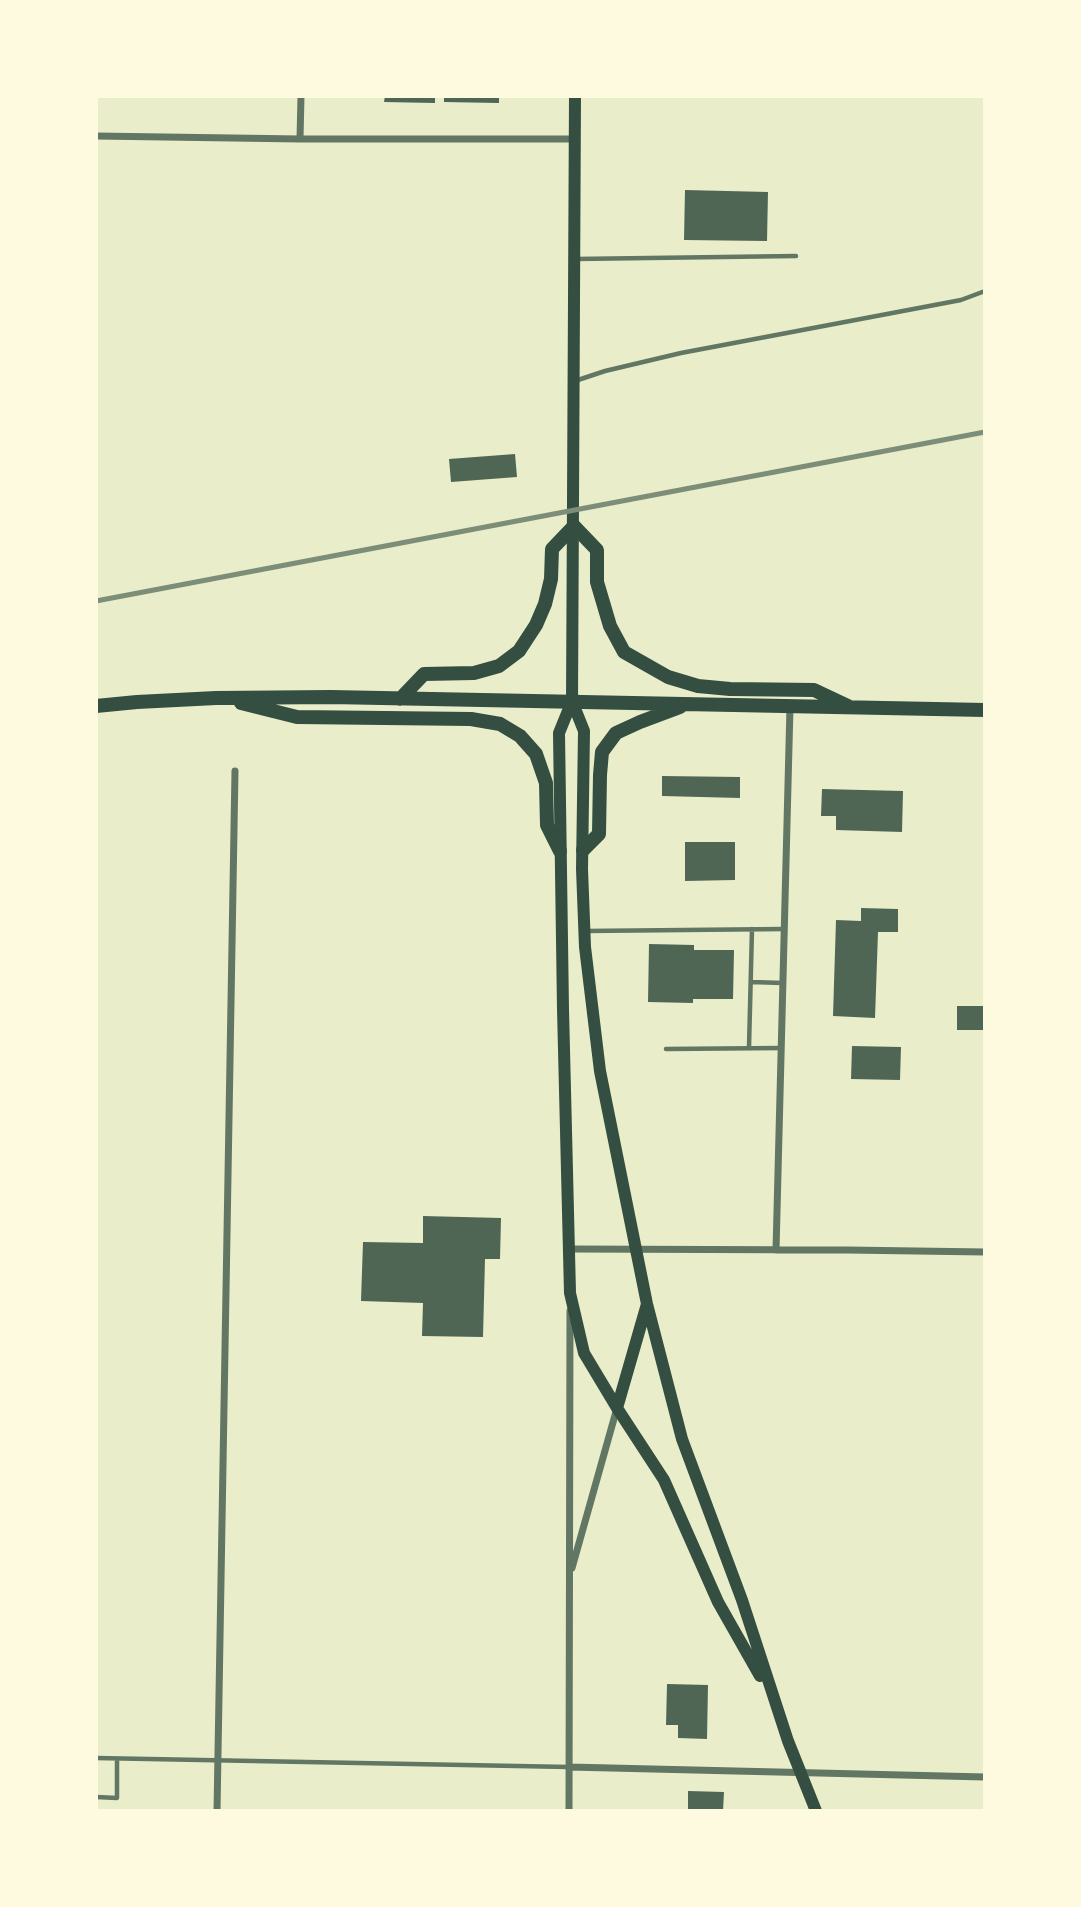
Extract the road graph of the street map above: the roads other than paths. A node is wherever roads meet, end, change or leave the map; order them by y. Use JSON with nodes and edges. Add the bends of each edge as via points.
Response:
{"nodes":[{"id":1,"x":301,"y":96,"type":"edge"},
{"id":2,"x":575,"y":96,"type":"edge"},
{"id":3,"x":96,"y":136,"type":"edge"},
{"id":4,"x":300,"y":139,"type":"junction"},
{"id":5,"x":575,"y":139,"type":"junction"},
{"id":6,"x":796,"y":256,"type":"dead end"},
{"id":7,"x":575,"y":259,"type":"junction"},
{"id":8,"x":985,"y":291,"type":"edge"},
{"id":9,"x":575,"y":382,"type":"junction"},
{"id":10,"x":574,"y":526,"type":"junction"},
{"id":11,"x":223,"y":698,"type":"junction"},
{"id":12,"x":400,"y":699,"type":"junction"},
{"id":13,"x":572,"y":701,"type":"junction"},
{"id":14,"x":688,"y":704,"type":"junction"},
{"id":15,"x":96,"y":706,"type":"edge"},
{"id":16,"x":790,"y":707,"type":"junction"},
{"id":17,"x":852,"y":708,"type":"junction"},
{"id":18,"x":985,"y":710,"type":"edge"},
{"id":19,"x":235,"y":771,"type":"dead end"},
{"id":20,"x":583,"y":850,"type":"junction"},
{"id":21,"x":560,"y":851,"type":"junction"},
{"id":22,"x":752,"y":929,"type":"junction"},
{"id":23,"x":784,"y":929,"type":"junction"},
{"id":24,"x":585,"y":931,"type":"junction"},
{"id":25,"x":751,"y":982,"type":"junction"},
{"id":26,"x":783,"y":983,"type":"junction"},
{"id":27,"x":749,"y":1047,"type":"junction"},
{"id":28,"x":781,"y":1048,"type":"junction"},
{"id":29,"x":666,"y":1049,"type":"dead end"},
{"id":30,"x":568,"y":1248,"type":"junction"},
{"id":31,"x":635,"y":1250,"type":"junction"},
{"id":32,"x":776,"y":1250,"type":"junction"},
{"id":33,"x":985,"y":1252,"type":"edge"},
{"id":34,"x":570,"y":1293,"type":"junction"},
{"id":35,"x":647,"y":1304,"type":"junction"},
{"id":36,"x":617,"y":1408,"type":"junction"},
{"id":37,"x":569,"y":1578,"type":"junction"},
{"id":38,"x":773,"y":1698,"type":"junction"},
{"id":39,"x":96,"y":1758,"type":"edge"},
{"id":40,"x":117,"y":1759,"type":"junction"},
{"id":41,"x":218,"y":1761,"type":"junction"},
{"id":42,"x":569,"y":1767,"type":"junction"},
{"id":43,"x":799,"y":1772,"type":"junction"},
{"id":44,"x":985,"y":1777,"type":"edge"},
{"id":45,"x":96,"y":1797,"type":"edge"},
{"id":46,"x":217,"y":1811,"type":"edge"},
{"id":47,"x":569,"y":1811,"type":"edge"},
{"id":48,"x":816,"y":1811,"type":"edge"}],
"edges":[{"from":1,"to":4,"type":"street"},
{"from":2,"to":5,"type":"main road"},
{"from":3,"to":4,"type":"street"},
{"from":4,"to":5,"type":"street"},
{"from":5,"to":7,"type":"main road"},
{"from":6,"to":7,"type":"lane"},
{"from":7,"to":9,"type":"main road"},
{"from":8,"to":9,"type":"lane","via":[[961,300],[681,352]]},
{"from":9,"to":10,"type":"main road"},
{"from":10,"to":12,"type":"highway","via":[[552,549],[545,604],[519,651],[499,666],[474,673],[424,674]]},
{"from":10,"to":13,"type":"main road"},
{"from":10,"to":17,"type":"highway","via":[[597,550],[597,582],[610,626],[624,652],[668,677],[698,687],[814,690]]},
{"from":11,"to":12,"type":"highway"},
{"from":11,"to":15,"type":"highway"},
{"from":11,"to":21,"type":"highway","via":[[297,717],[457,719],[500,724],[520,736],[536,754],[546,783],[547,825]]},
{"from":12,"to":13,"type":"highway"},
{"from":13,"to":14,"type":"highway"},
{"from":13,"to":20,"type":"main road","via":[[584,731]]},
{"from":13,"to":21,"type":"main road","via":[[559,733]]},
{"from":14,"to":16,"type":"highway"},
{"from":14,"to":20,"type":"highway","via":[[616,733],[603,752],[599,834]]},
{"from":16,"to":17,"type":"highway"},
{"from":16,"to":23,"type":"street"},
{"from":17,"to":18,"type":"highway"},
{"from":19,"to":41,"type":"street"},
{"from":20,"to":24,"type":"main road"},
{"from":21,"to":30,"type":"main road"},
{"from":22,"to":23,"type":"lane"},
{"from":22,"to":24,"type":"lane"},
{"from":22,"to":25,"type":"lane"},
{"from":23,"to":26,"type":"street"},
{"from":24,"to":31,"type":"main road","via":[[600,1071]]},
{"from":25,"to":26,"type":"lane"},
{"from":25,"to":27,"type":"lane"},
{"from":26,"to":28,"type":"street"},
{"from":27,"to":28,"type":"lane"},
{"from":27,"to":29,"type":"lane"},
{"from":28,"to":32,"type":"street"},
{"from":30,"to":31,"type":"street"},
{"from":30,"to":34,"type":"main road"},
{"from":31,"to":32,"type":"street"},
{"from":31,"to":35,"type":"main road"},
{"from":32,"to":33,"type":"street"},
{"from":34,"to":36,"type":"main road","via":[[584,1353]]},
{"from":34,"to":37,"type":"street"},
{"from":35,"to":36,"type":"main road"},
{"from":35,"to":38,"type":"main road","via":[[682,1439]]},
{"from":36,"to":37,"type":"street"},
{"from":36,"to":38,"type":"main road","via":[[664,1480],[718,1602]]},
{"from":37,"to":42,"type":"street"},
{"from":38,"to":43,"type":"main road"},
{"from":39,"to":40,"type":"lane"},
{"from":40,"to":41,"type":"lane"},
{"from":40,"to":45,"type":"lane","via":[[117,1798]]},
{"from":41,"to":42,"type":"lane"},
{"from":41,"to":46,"type":"street"},
{"from":42,"to":43,"type":"street"},
{"from":42,"to":47,"type":"street"},
{"from":43,"to":44,"type":"street"},
{"from":43,"to":48,"type":"main road"}]}
